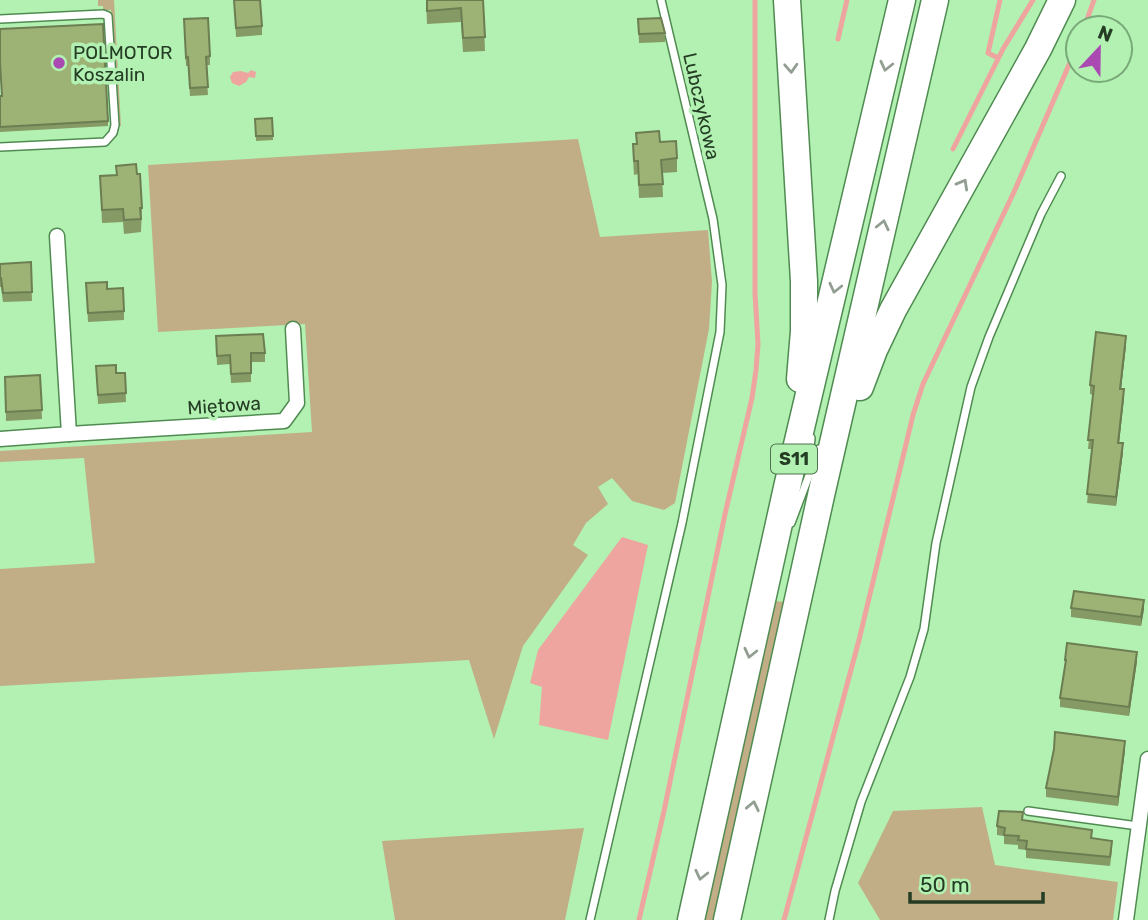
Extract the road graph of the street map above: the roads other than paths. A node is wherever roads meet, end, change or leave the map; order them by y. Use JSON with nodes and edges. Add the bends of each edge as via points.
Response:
{"nodes":[{"id":1,"x":661,"y":0,"type":"edge"},
{"id":2,"x":787,"y":0,"type":"edge"},
{"id":3,"x":902,"y":0,"type":"edge"},
{"id":4,"x":935,"y":0,"type":"edge"},
{"id":5,"x":1062,"y":0,"type":"edge"},
{"id":6,"x":0,"y":19,"type":"edge"},
{"id":7,"x":0,"y":147,"type":"edge"},
{"id":8,"x":1061,"y":176,"type":"dead end"},
{"id":9,"x":57,"y":236,"type":"dead end"},
{"id":10,"x":293,"y":329,"type":"dead end"},
{"id":11,"x":817,"y":365,"type":"junction"},
{"id":12,"x":849,"y":373,"type":"junction"},
{"id":13,"x":813,"y":416,"type":"dead end"},
{"id":14,"x":812,"y":429,"type":"dead end"},
{"id":15,"x":826,"y":433,"type":"dead end"},
{"id":16,"x":69,"y":434,"type":"junction"},
{"id":17,"x":0,"y":439,"type":"edge"},
{"id":18,"x":821,"y":444,"type":"dead end"},
{"id":19,"x":806,"y":490,"type":"junction"},
{"id":20,"x":789,"y":529,"type":"dead end"},
{"id":21,"x":803,"y":532,"type":"dead end"},
{"id":22,"x":785,"y":541,"type":"dead end"},
{"id":23,"x":798,"y":597,"type":"junction"},
{"id":24,"x":762,"y":603,"type":"junction"},
{"id":25,"x":1148,"y":759,"type":"edge"},
{"id":26,"x":1028,"y":811,"type":"dead end"},
{"id":27,"x":1138,"y":826,"type":"junction"},
{"id":28,"x":590,"y":920,"type":"edge"},
{"id":29,"x":691,"y":920,"type":"edge"},
{"id":30,"x":727,"y":920,"type":"edge"},
{"id":31,"x":829,"y":920,"type":"edge"},
{"id":32,"x":1126,"y":920,"type":"edge"}],
"edges":[{"from":1,"to":28,"type":"lane","name":"Lubczykowa","via":[[713,219],[722,285],[720,332],[682,523]]},
{"from":2,"to":19,"type":"highway","one_way":true,"via":[[804,281],[800,377]]},
{"from":3,"to":11,"type":"highway","number":"S11","one_way":true},
{"from":12,"to":4,"type":"highway","number":"S11","one_way":true},
{"from":19,"to":5,"type":"highway","one_way":true,"via":[[893,310]]},
{"from":6,"to":7,"type":"lane","via":[[108,16],[115,125],[105,142]]},
{"from":8,"to":31,"type":"lane","via":[[994,324],[971,387],[936,543],[924,629],[911,677],[860,802]]},
{"from":9,"to":16,"type":"street"},
{"from":10,"to":16,"type":"street","name":"Miętowa","via":[[297,403],[284,421]]},
{"from":11,"to":13,"type":"lane"},
{"from":11,"to":19,"type":"highway","number":"S11"},
{"from":12,"to":15,"type":"lane"},
{"from":12,"to":19,"type":"highway","number":"S11"},
{"from":14,"to":19,"type":"lane"},
{"from":16,"to":17,"type":"street","name":"Miętowa"},
{"from":18,"to":19,"type":"lane"},
{"from":19,"to":20,"type":"lane"},
{"from":19,"to":23,"type":"highway","number":"S11"},
{"from":19,"to":24,"type":"highway","number":"S11"},
{"from":21,"to":23,"type":"lane"},
{"from":22,"to":24,"type":"lane"},
{"from":30,"to":23,"type":"highway","number":"S11","one_way":true},
{"from":24,"to":29,"type":"highway","number":"S11","one_way":true},
{"from":25,"to":27,"type":"street"},
{"from":26,"to":27,"type":"lane"},
{"from":27,"to":32,"type":"street"}]}
